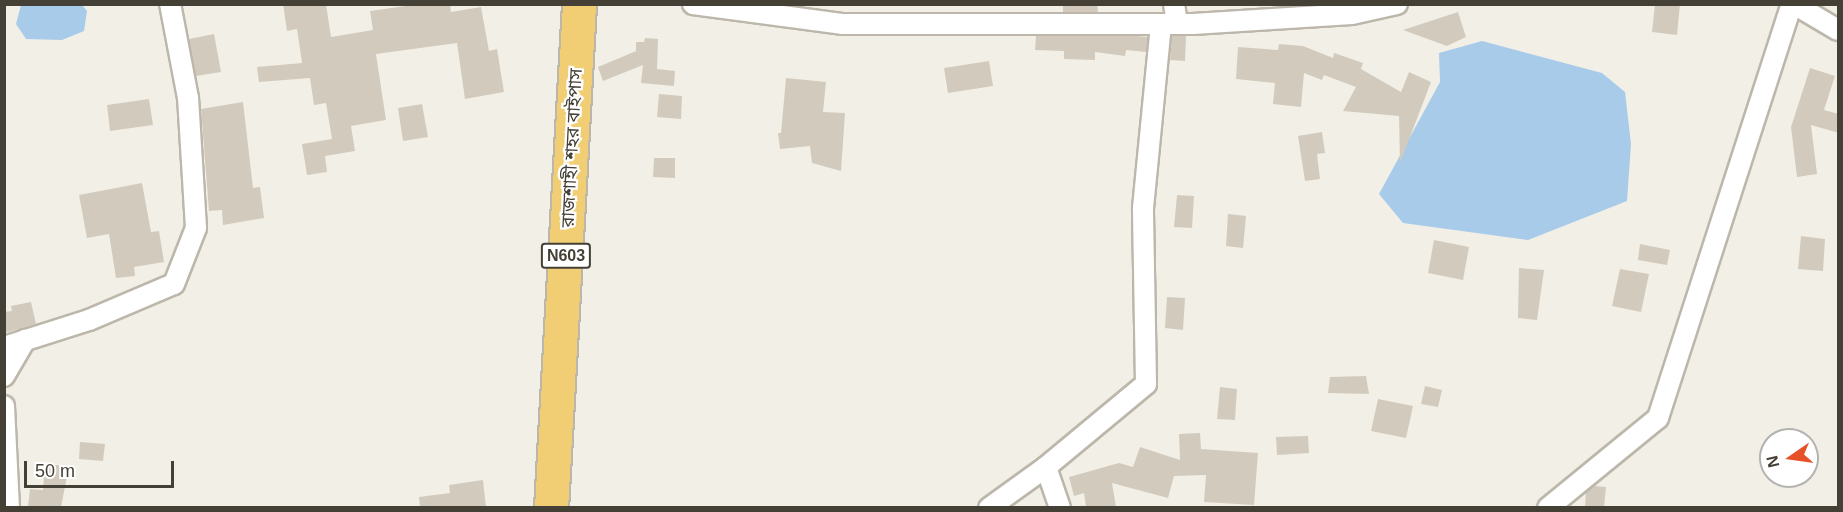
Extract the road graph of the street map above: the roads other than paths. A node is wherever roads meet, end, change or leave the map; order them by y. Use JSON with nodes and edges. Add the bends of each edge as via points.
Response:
{"nodes":[{"id":1,"x":170,"y":4,"type":"edge"},
{"id":2,"x":579,"y":4,"type":"edge"},
{"id":3,"x":693,"y":4,"type":"edge"},
{"id":4,"x":1174,"y":4,"type":"edge"},
{"id":5,"x":1397,"y":4,"type":"edge"},
{"id":6,"x":1793,"y":4,"type":"edge"},
{"id":7,"x":1169,"y":24,"type":"junction"},
{"id":8,"x":1839,"y":30,"type":"edge"},
{"id":9,"x":25,"y":340,"type":"junction"},
{"id":10,"x":4,"y":347,"type":"edge"},
{"id":11,"x":4,"y":376,"type":"edge"},
{"id":12,"x":4,"y":406,"type":"edge"},
{"id":13,"x":1046,"y":466,"type":"junction"},
{"id":14,"x":9,"y":507,"type":"edge"},
{"id":15,"x":551,"y":507,"type":"edge"},
{"id":16,"x":988,"y":507,"type":"edge"},
{"id":17,"x":1060,"y":507,"type":"edge"},
{"id":18,"x":1548,"y":507,"type":"edge"}],
"edges":[{"from":1,"to":9,"type":"street","via":[[188,98],[196,228],[174,284],[89,320]]},
{"from":2,"to":15,"type":"highway","name":"রাজশাহী শহর বাইপাস","number":"N603"},
{"from":3,"to":7,"type":"street","via":[[842,24]]},
{"from":4,"to":7,"type":"street"},
{"from":5,"to":7,"type":"street","via":[[1352,14]]},
{"from":6,"to":8,"type":"street"},
{"from":6,"to":18,"type":"street","via":[[1658,418]]},
{"from":7,"to":13,"type":"street","via":[[1143,208],[1146,384]]},
{"from":9,"to":10,"type":"street"},
{"from":9,"to":11,"type":"street"},
{"from":12,"to":14,"type":"street"},
{"from":13,"to":16,"type":"street"},
{"from":13,"to":17,"type":"street"}]}
